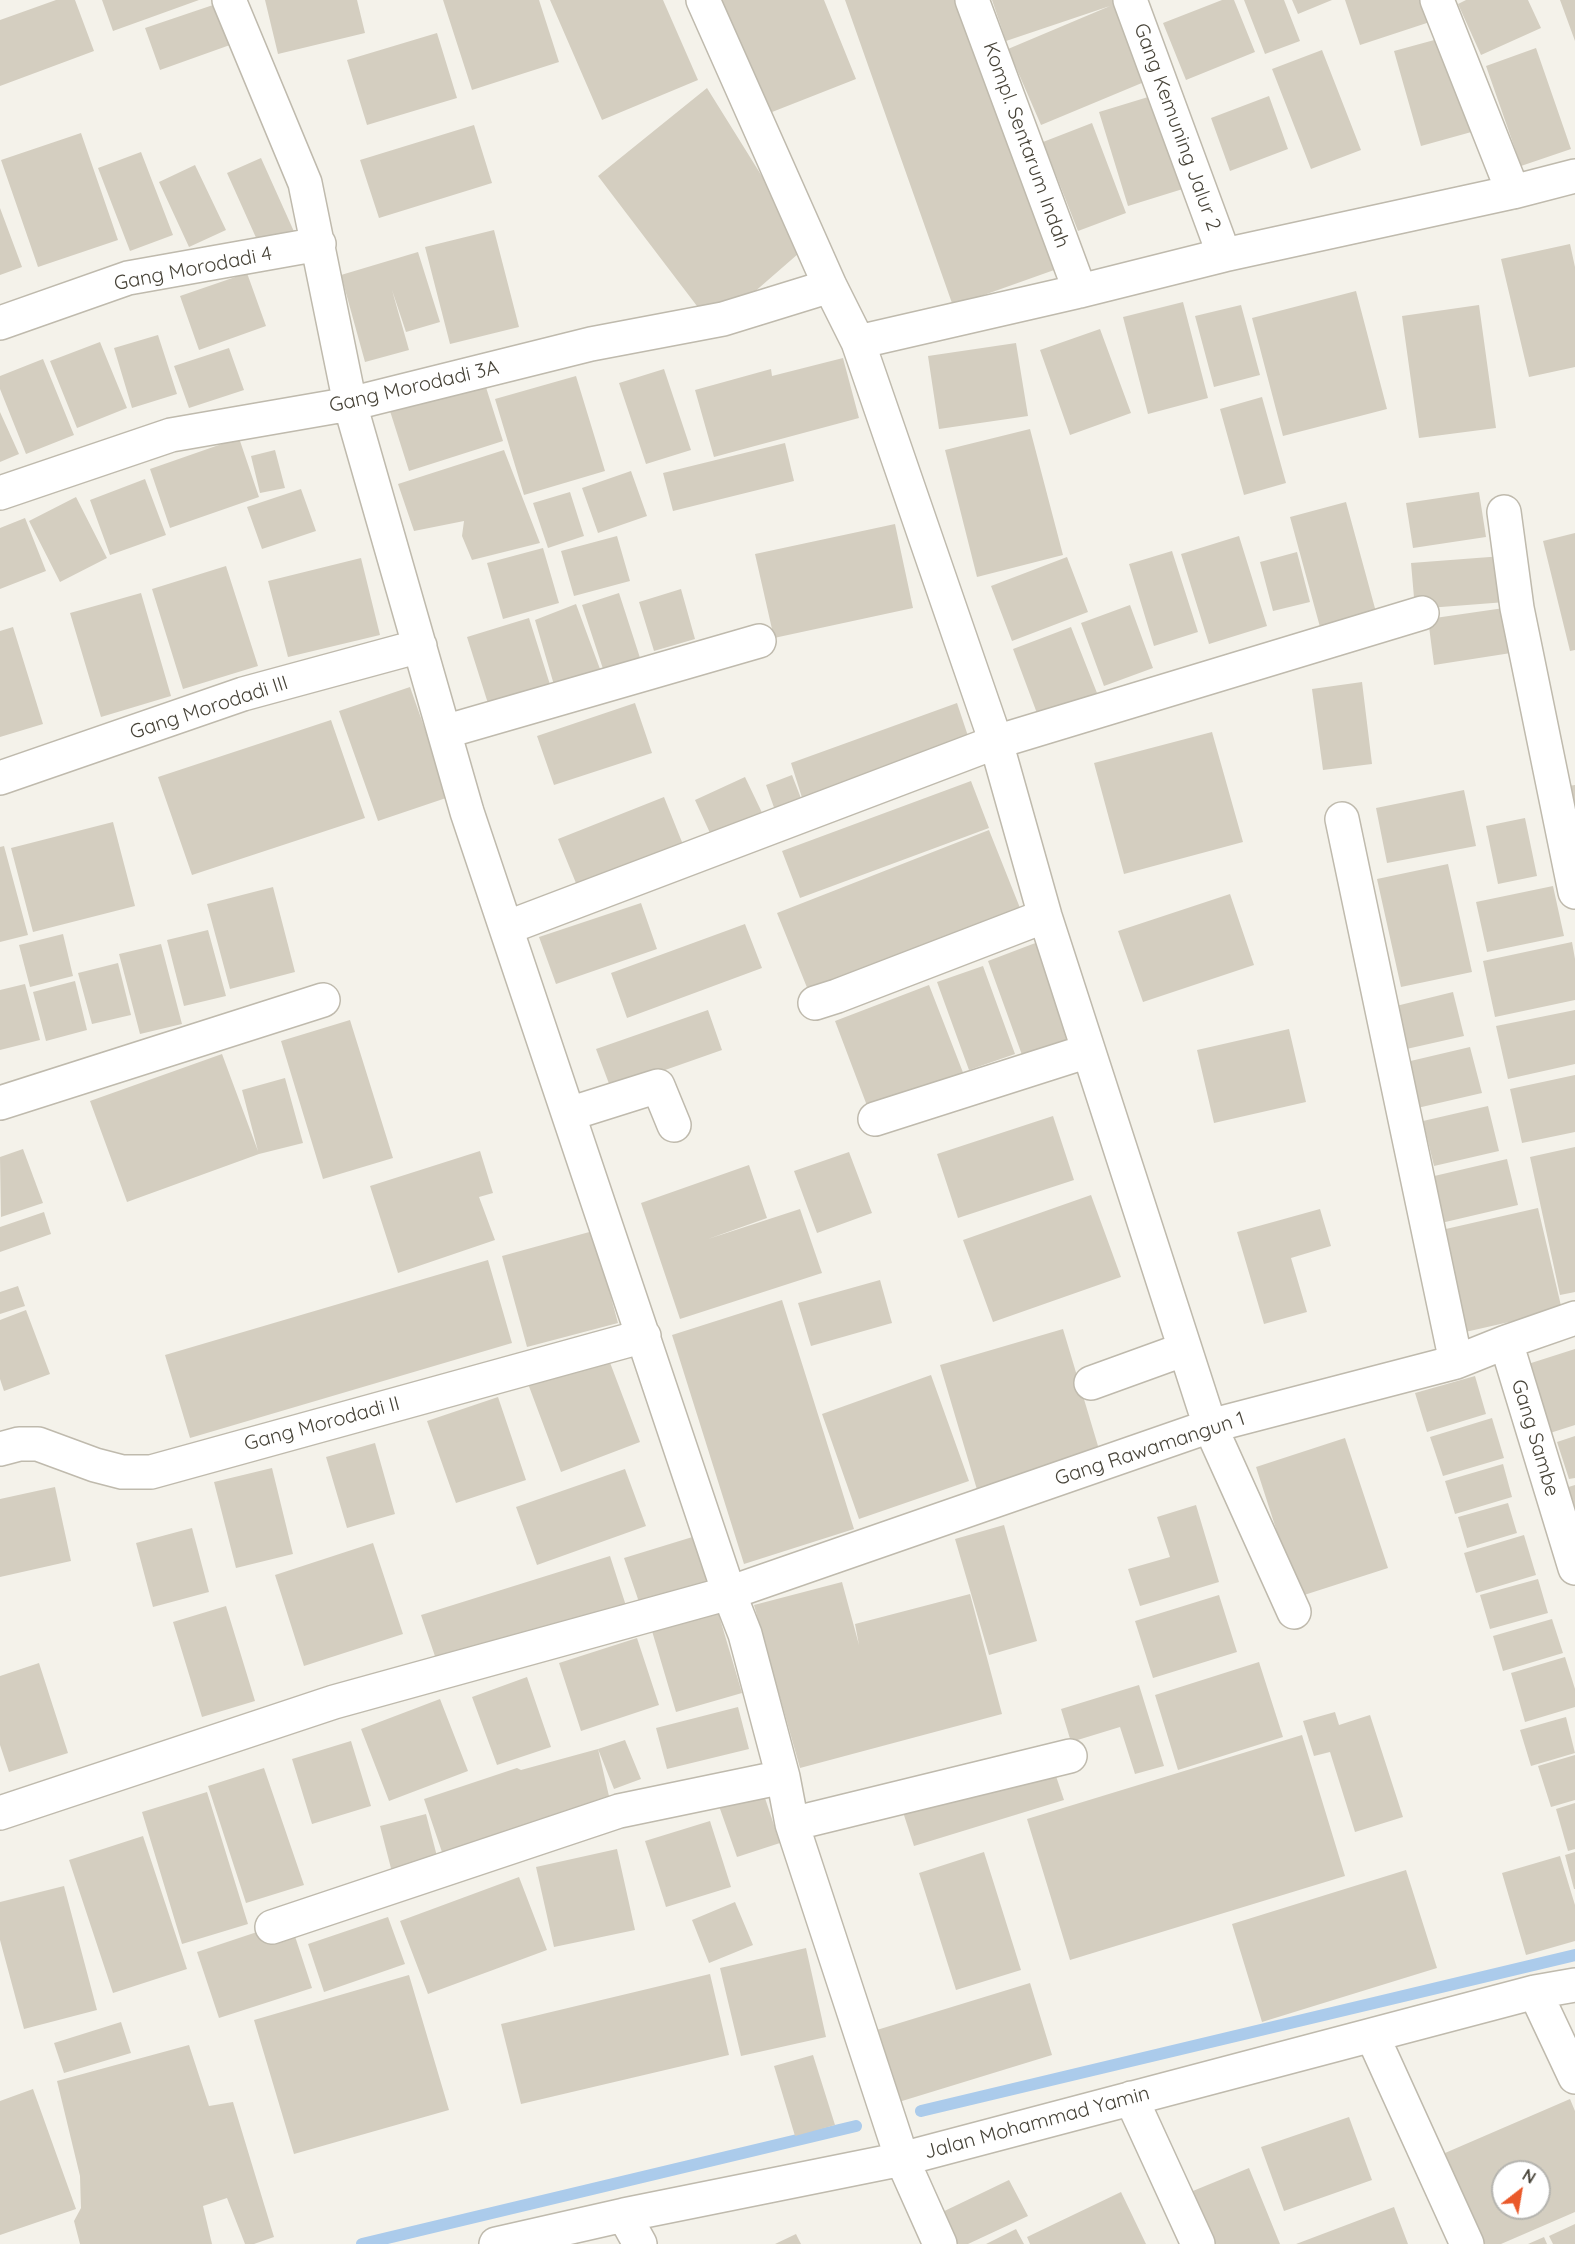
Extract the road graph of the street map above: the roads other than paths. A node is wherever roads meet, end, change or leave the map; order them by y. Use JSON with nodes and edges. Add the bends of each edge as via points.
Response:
{"nodes":[{"id":1,"x":229,"y":0,"type":"edge"},
{"id":2,"x":703,"y":0,"type":"edge"},
{"id":3,"x":972,"y":0,"type":"edge"},
{"id":4,"x":1130,"y":0,"type":"edge"},
{"id":5,"x":1437,"y":0,"type":"edge"},
{"id":6,"x":1575,"y":176,"type":"edge"},
{"id":7,"x":1513,"y":192,"type":"junction"},
{"id":8,"x":319,"y":244,"type":"junction"},
{"id":9,"x":1224,"y":255,"type":"junction"},
{"id":10,"x":830,"y":286,"type":"junction"},
{"id":11,"x":1080,"y":291,"type":"junction"},
{"id":12,"x":0,"y":323,"type":"edge"},
{"id":13,"x":858,"y":342,"type":"junction"},
{"id":14,"x":350,"y":404,"type":"junction"},
{"id":15,"x":0,"y":493,"type":"edge"},
{"id":16,"x":1504,"y":512,"type":"dead end"},
{"id":17,"x":1422,"y":613,"type":"dead end"},
{"id":18,"x":759,"y":641,"type":"dead end"},
{"id":19,"x":420,"y":646,"type":"junction"},
{"id":20,"x":444,"y":732,"type":"junction"},
{"id":21,"x":996,"y":742,"type":"junction"},
{"id":22,"x":0,"y":777,"type":"edge"},
{"id":23,"x":1342,"y":819,"type":"dead end"},
{"id":24,"x":1575,"y":892,"type":"edge"},
{"id":25,"x":1045,"y":916,"type":"junction"},
{"id":26,"x":506,"y":928,"type":"junction"},
{"id":27,"x":323,"y":1000,"type":"dead end"},
{"id":28,"x":815,"y":1003,"type":"dead end"},
{"id":29,"x":1088,"y":1051,"type":"junction"},
{"id":30,"x":0,"y":1103,"type":"edge"},
{"id":31,"x":569,"y":1114,"type":"junction"},
{"id":32,"x":875,"y":1119,"type":"dead end"},
{"id":33,"x":674,"y":1125,"type":"dead end"},
{"id":34,"x":1575,"y":1318,"type":"edge"},
{"id":35,"x":644,"y":1336,"type":"junction"},
{"id":36,"x":1506,"y":1342,"type":"junction"},
{"id":37,"x":1185,"y":1349,"type":"junction"},
{"id":38,"x":1456,"y":1362,"type":"junction"},
{"id":39,"x":1091,"y":1383,"type":"dead end"},
{"id":40,"x":1210,"y":1426,"type":"junction"},
{"id":41,"x":0,"y":1449,"type":"edge"},
{"id":42,"x":1575,"y":1568,"type":"edge"},
{"id":43,"x":729,"y":1593,"type":"junction"},
{"id":44,"x":1294,"y":1612,"type":"dead end"},
{"id":45,"x":1070,"y":1756,"type":"dead end"},
{"id":46,"x":783,"y":1777,"type":"junction"},
{"id":47,"x":0,"y":1813,"type":"edge"},
{"id":48,"x":792,"y":1824,"type":"junction"},
{"id":49,"x":272,"y":1927,"type":"dead end"},
{"id":50,"x":1575,"y":1985,"type":"edge"},
{"id":51,"x":1535,"y":1992,"type":"junction"},
{"id":52,"x":1372,"y":2035,"type":"junction"},
{"id":53,"x":1575,"y":2077,"type":"edge"},
{"id":54,"x":1131,"y":2098,"type":"junction"},
{"id":55,"x":902,"y":2159,"type":"junction"},
{"id":56,"x":624,"y":2215,"type":"junction"},
{"id":57,"x":496,"y":2244,"type":"edge"},
{"id":58,"x":640,"y":2244,"type":"edge"},
{"id":59,"x":940,"y":2244,"type":"edge"},
{"id":60,"x":1198,"y":2244,"type":"edge"},
{"id":61,"x":1467,"y":2244,"type":"edge"}],
"edges":[{"from":1,"to":8,"type":"street","via":[[305,183]]},
{"from":2,"to":10,"type":"street"},
{"from":3,"to":11,"type":"street","name":"Kompl. Sentarum Indah"},
{"from":4,"to":9,"type":"street","name":"Gang Kemuning Jalur 2"},
{"from":5,"to":7,"type":"street"},
{"from":6,"to":7,"type":"street"},
{"from":7,"to":9,"type":"street"},
{"from":8,"to":12,"type":"street","name":"Gang Morodadi 4","via":[[128,278]]},
{"from":8,"to":14,"type":"street"},
{"from":9,"to":11,"type":"street"},
{"from":10,"to":13,"type":"street"},
{"from":10,"to":14,"type":"street","name":"Gang Morodadi 3A","via":[[723,319],[591,344]]},
{"from":11,"to":13,"type":"street"},
{"from":13,"to":21,"type":"street"},
{"from":14,"to":15,"type":"street","name":"Gang Morodadi 3A","via":[[171,435]]},
{"from":14,"to":19,"type":"street"},
{"from":16,"to":24,"type":"street","via":[[1517,608]]},
{"from":17,"to":21,"type":"street"},
{"from":18,"to":20,"type":"street"},
{"from":19,"to":20,"type":"street"},
{"from":19,"to":22,"type":"street","name":"Gang Morodadi III","via":[[243,694]]},
{"from":20,"to":26,"type":"street"},
{"from":21,"to":25,"type":"street"},
{"from":21,"to":26,"type":"street"},
{"from":23,"to":38,"type":"street"},
{"from":25,"to":28,"type":"street"},
{"from":25,"to":29,"type":"street"},
{"from":26,"to":31,"type":"street"},
{"from":27,"to":30,"type":"street"},
{"from":29,"to":32,"type":"street"},
{"from":29,"to":37,"type":"street"},
{"from":31,"to":33,"type":"street","via":[[658,1086]]},
{"from":31,"to":35,"type":"street"},
{"from":34,"to":36,"type":"street","name":"Gang Rawamangun 1"},
{"from":35,"to":41,"type":"street","name":"Gang Morodadi II","via":[[151,1472],[122,1472],[38,1444]]},
{"from":35,"to":43,"type":"street"},
{"from":36,"to":38,"type":"street","name":"Gang Rawamangun 1"},
{"from":36,"to":42,"type":"street","name":"Gang Sambe"},
{"from":37,"to":39,"type":"street"},
{"from":37,"to":40,"type":"street"},
{"from":38,"to":40,"type":"street","name":"Gang Rawamangun 1"},
{"from":40,"to":43,"type":"street","name":"Gang Rawamangun 1"},
{"from":40,"to":44,"type":"street"},
{"from":43,"to":46,"type":"street","via":[[745,1634]]},
{"from":43,"to":47,"type":"street","name":"Gang Rawamangun 1","via":[[334,1702]]},
{"from":45,"to":48,"type":"street"},
{"from":46,"to":48,"type":"street"},
{"from":46,"to":49,"type":"street","via":[[620,1811]]},
{"from":48,"to":55,"type":"street"},
{"from":50,"to":51,"type":"street","name":"Jalan Mohammad Yamin"},
{"from":51,"to":52,"type":"street","name":"Jalan Mohammad Yamin"},
{"from":51,"to":53,"type":"street"},
{"from":52,"to":54,"type":"street","name":"Jalan Mohammad Yamin"},
{"from":52,"to":61,"type":"street"},
{"from":54,"to":55,"type":"street","name":"Jalan Mohammad Yamin"},
{"from":54,"to":60,"type":"street"},
{"from":55,"to":56,"type":"street","name":"Jalan Mohammad Yamin"},
{"from":55,"to":59,"type":"street"},
{"from":56,"to":57,"type":"street","name":"Jalan Mohammad Yamin"},
{"from":56,"to":58,"type":"street"}]}
